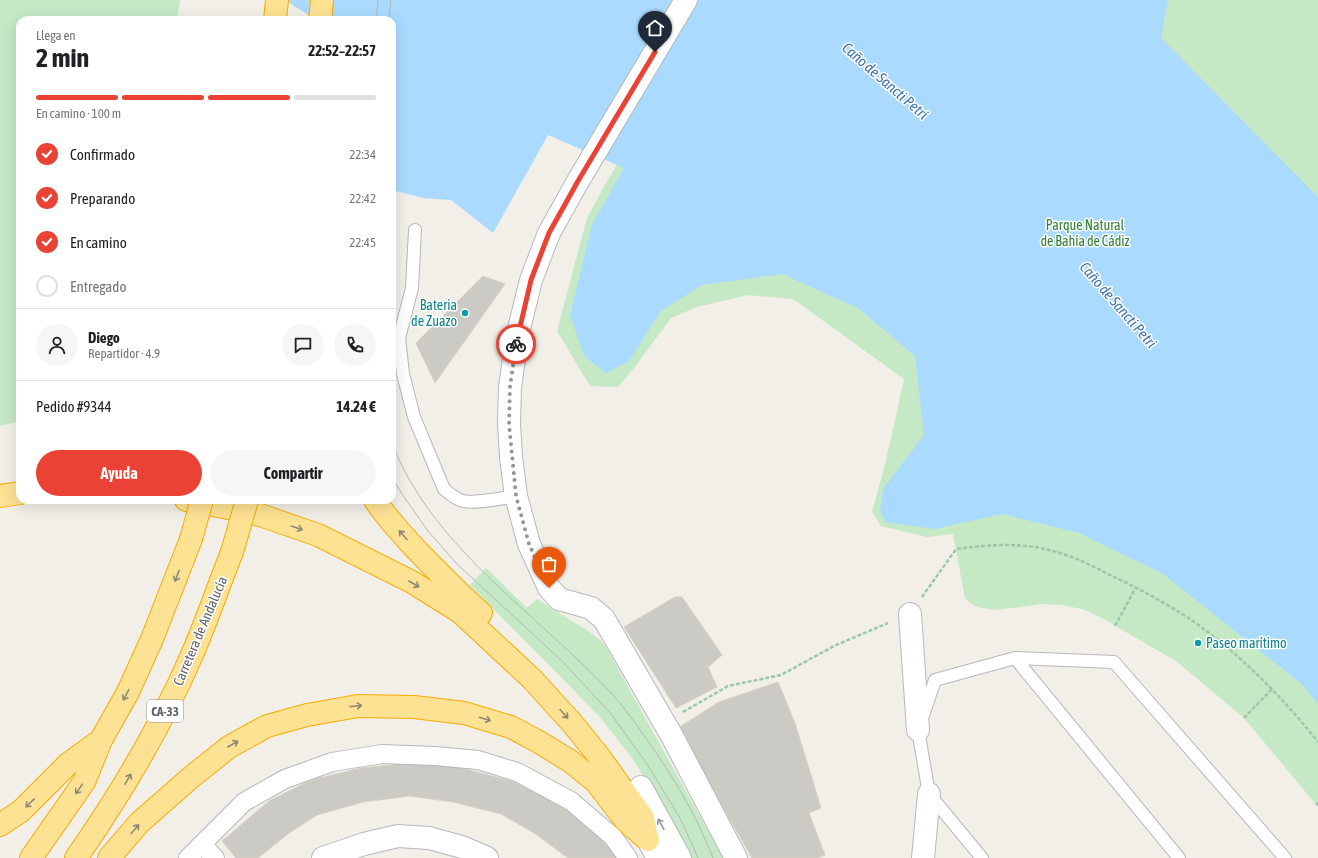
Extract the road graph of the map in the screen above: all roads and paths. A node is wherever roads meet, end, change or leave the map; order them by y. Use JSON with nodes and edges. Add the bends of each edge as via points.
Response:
{"nodes":[{"id":1,"x":277,"y":0,"type":"edge"},
{"id":2,"x":322,"y":0,"type":"edge"},
{"id":3,"x":686,"y":0,"type":"edge"},
{"id":4,"x":276,"y":16,"type":"edge"},
{"id":5,"x":320,"y":16,"type":"edge"},
{"id":6,"x":415,"y":230,"type":"dead end"},
{"id":7,"x":16,"y":494,"type":"edge"},
{"id":8,"x":0,"y":496,"type":"edge"},
{"id":9,"x":516,"y":496,"type":"junction"},
{"id":10,"x":201,"y":504,"type":"edge"},
{"id":11,"x":208,"y":504,"type":"edge"},
{"id":12,"x":247,"y":504,"type":"edge"},
{"id":13,"x":378,"y":504,"type":"edge"},
{"id":14,"x":1136,"y":587,"type":"junction"},
{"id":15,"x":910,"y":614,"type":"junction"},
{"id":16,"x":1115,"y":626,"type":"dead end"},
{"id":17,"x":1015,"y":658,"type":"junction"},
{"id":18,"x":1272,"y":689,"type":"junction"},
{"id":19,"x":1244,"y":718,"type":"dead end"},
{"id":20,"x":664,"y":723,"type":"junction"},
{"id":21,"x":918,"y":730,"type":"junction"},
{"id":22,"x":101,"y":740,"type":"junction"},
{"id":23,"x":1318,"y":742,"type":"edge"},
{"id":24,"x":641,"y":787,"type":"joint"},
{"id":25,"x":929,"y":794,"type":"junction"},
{"id":26,"x":0,"y":825,"type":"edge"},
{"id":27,"x":202,"y":844,"type":"junction"},
{"id":28,"x":653,"y":849,"type":"edge"},
{"id":29,"x":1278,"y":856,"type":"edge"},
{"id":30,"x":32,"y":858,"type":"edge"},
{"id":31,"x":76,"y":858,"type":"edge"},
{"id":32,"x":109,"y":858,"type":"edge"},
{"id":33,"x":188,"y":858,"type":"edge"},
{"id":34,"x":215,"y":858,"type":"edge"},
{"id":35,"x":323,"y":858,"type":"edge"},
{"id":36,"x":487,"y":858,"type":"edge"},
{"id":37,"x":628,"y":858,"type":"edge"},
{"id":38,"x":680,"y":858,"type":"edge"},
{"id":39,"x":736,"y":858,"type":"edge"},
{"id":40,"x":923,"y":858,"type":"edge"},
{"id":41,"x":982,"y":858,"type":"edge"},
{"id":42,"x":1179,"y":858,"type":"edge"}],
"edges":[{"from":1,"to":4,"type":"highway"},
{"from":2,"to":5,"type":"highway"},
{"from":3,"to":9,"type":"street","via":[[578,181],[546,239],[531,280],[517,337],[510,387],[509,424]]},
{"from":6,"to":9,"type":"lane","via":[[412,288],[400,338],[403,374],[414,417],[444,489],[453,497],[474,502]]},
{"from":7,"to":8,"type":"highway"},
{"from":9,"to":20,"type":"street","via":[[529,544],[549,588],[559,599],[591,608],[604,620]]},
{"from":10,"to":22,"type":"highway","number":"CA-33","one_way":true,"bridge":true,"via":[[191,539],[152,639],[128,692]]},
{"from":11,"to":28,"type":"highway","one_way":true,"via":[[260,515],[318,535],[412,582],[460,612],[532,680],[598,755],[643,818]]},
{"from":31,"to":12,"type":"highway","name":"Carretera de Andalucía","number":"CA-33","one_way":true,"bridge":true,"via":[[116,800],[191,658],[232,552]]},
{"from":24,"to":13,"type":"highway","one_way":true,"via":[[580,710],[502,631],[463,597]]},
{"from":14,"to":15,"type":"path","via":[[1080,560],[1049,550],[1016,545],[988,545],[956,549]]},
{"from":14,"to":16,"type":"path"},
{"from":14,"to":18,"type":"path","via":[[1197,624],[1238,656]]},
{"from":15,"to":20,"type":"path","via":[[834,646],[781,675],[728,686]]},
{"from":15,"to":21,"type":"street"},
{"from":17,"to":21,"type":"lane","via":[[935,680]]},
{"from":17,"to":29,"type":"lane","via":[[1114,662]]},
{"from":17,"to":42,"type":"lane"},
{"from":18,"to":19,"type":"path"},
{"from":18,"to":23,"type":"path"},
{"from":20,"to":39,"type":"street"},
{"from":21,"to":25,"type":"lane"},
{"from":22,"to":26,"type":"highway","one_way":true,"via":[[68,764],[21,812]]},
{"from":22,"to":30,"type":"highway","number":"CA-33","one_way":true,"via":[[84,782]]},
{"from":38,"to":24,"type":"street","one_way":true},
{"from":25,"to":40,"type":"street"},
{"from":25,"to":41,"type":"lane"},
{"from":27,"to":33,"type":"street"},
{"from":27,"to":34,"type":"street"},
{"from":27,"to":37,"type":"street","via":[[244,802],[285,779],[332,762],[382,754],[478,760],[518,772],[571,801],[613,837]]},
{"from":32,"to":28,"type":"highway","one_way":true,"via":[[139,823],[188,778],[228,747],[267,726],[307,715],[358,706],[414,707],[464,713],[511,727],[570,761],[596,782],[626,821]]},
{"from":35,"to":36,"type":"street","via":[[398,836],[429,838],[462,846]]}]}
